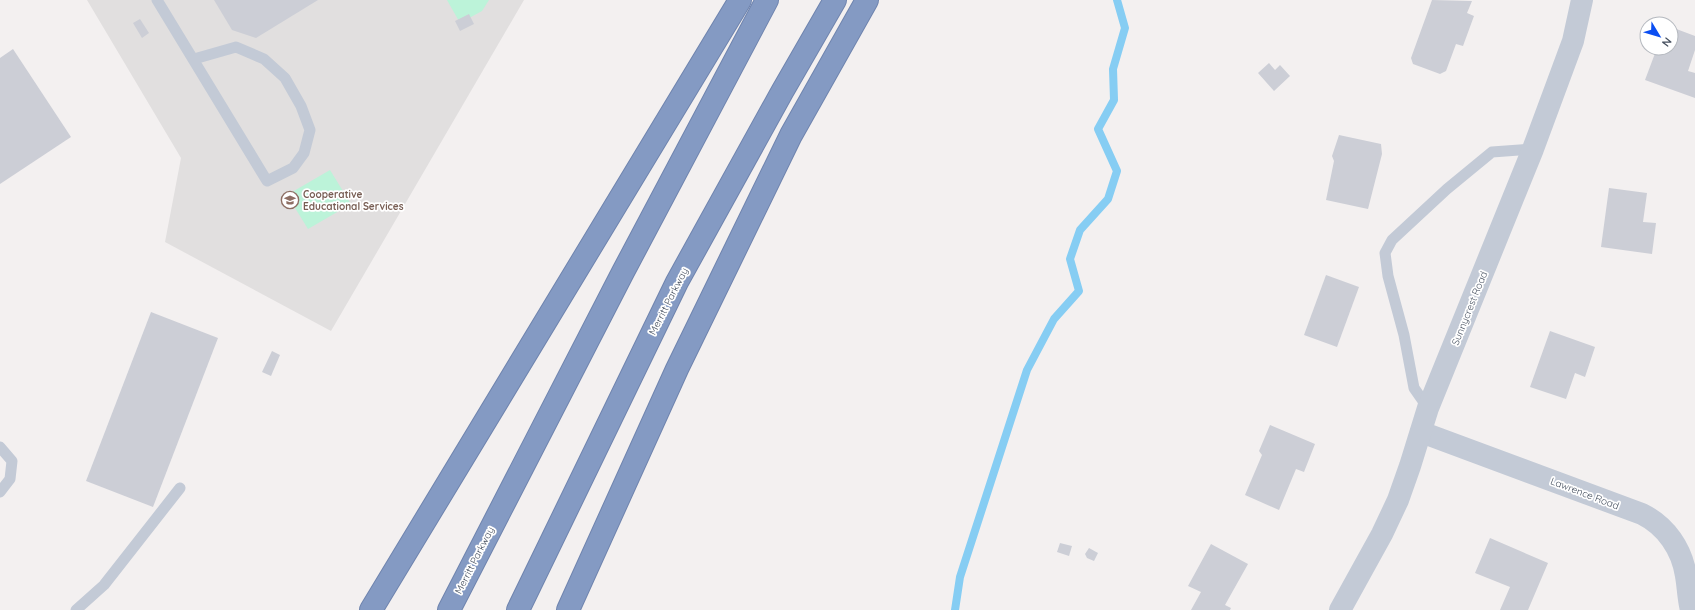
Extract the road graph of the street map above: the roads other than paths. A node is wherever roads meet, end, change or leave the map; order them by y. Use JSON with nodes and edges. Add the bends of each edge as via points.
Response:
{"nodes":[{"id":1,"x":158,"y":0,"type":"edge"},
{"id":2,"x":740,"y":0,"type":"edge"},
{"id":3,"x":767,"y":0,"type":"edge"},
{"id":4,"x":835,"y":0,"type":"edge"},
{"id":5,"x":867,"y":0,"type":"edge"},
{"id":6,"x":1582,"y":0,"type":"edge"},
{"id":7,"x":194,"y":59,"type":"junction"},
{"id":8,"x":1533,"y":149,"type":"junction"},
{"id":9,"x":1428,"y":408,"type":"junction"},
{"id":10,"x":1422,"y":432,"type":"junction"},
{"id":11,"x":0,"y":447,"type":"edge"},
{"id":12,"x":180,"y":488,"type":"dead end"},
{"id":13,"x":0,"y":492,"type":"edge"},
{"id":14,"x":76,"y":610,"type":"edge"},
{"id":15,"x":371,"y":610,"type":"edge"},
{"id":16,"x":449,"y":610,"type":"edge"},
{"id":17,"x":518,"y":610,"type":"edge"},
{"id":18,"x":568,"y":610,"type":"edge"},
{"id":19,"x":1340,"y":610,"type":"edge"},
{"id":20,"x":1692,"y":610,"type":"edge"}],
"edges":[{"from":1,"to":7,"type":"lane"},
{"from":2,"to":15,"type":"highway"},
{"from":3,"to":16,"type":"highway","name":"Merritt Parkway","via":[[626,265]]},
{"from":4,"to":17,"type":"highway","name":"Merritt Parkway","via":[[677,282]]},
{"from":5,"to":18,"type":"highway","via":[[784,149],[677,369]]},
{"from":6,"to":8,"type":"street","name":"Sunnycrest Road","via":[[1573,41]]},
{"from":7,"to":7,"type":"lane","via":[[267,181],[293,168],[304,153],[310,130],[301,106],[285,78],[264,58],[236,47]]},
{"from":8,"to":9,"type":"street","name":"Sunnycrest Road"},
{"from":8,"to":9,"type":"lane","via":[[1492,152],[1392,240],[1385,254],[1414,388]]},
{"from":9,"to":10,"type":"street","name":"Sunnycrest Road"},
{"from":10,"to":19,"type":"street","name":"Sunnycrest Road","via":[[1392,514]]},
{"from":10,"to":20,"type":"street","name":"Lawrence Road","via":[[1653,520],[1670,537],[1678,550]]},
{"from":11,"to":13,"type":"lane","via":[[12,462],[10,479]]},
{"from":12,"to":14,"type":"lane","via":[[104,585]]}]}
